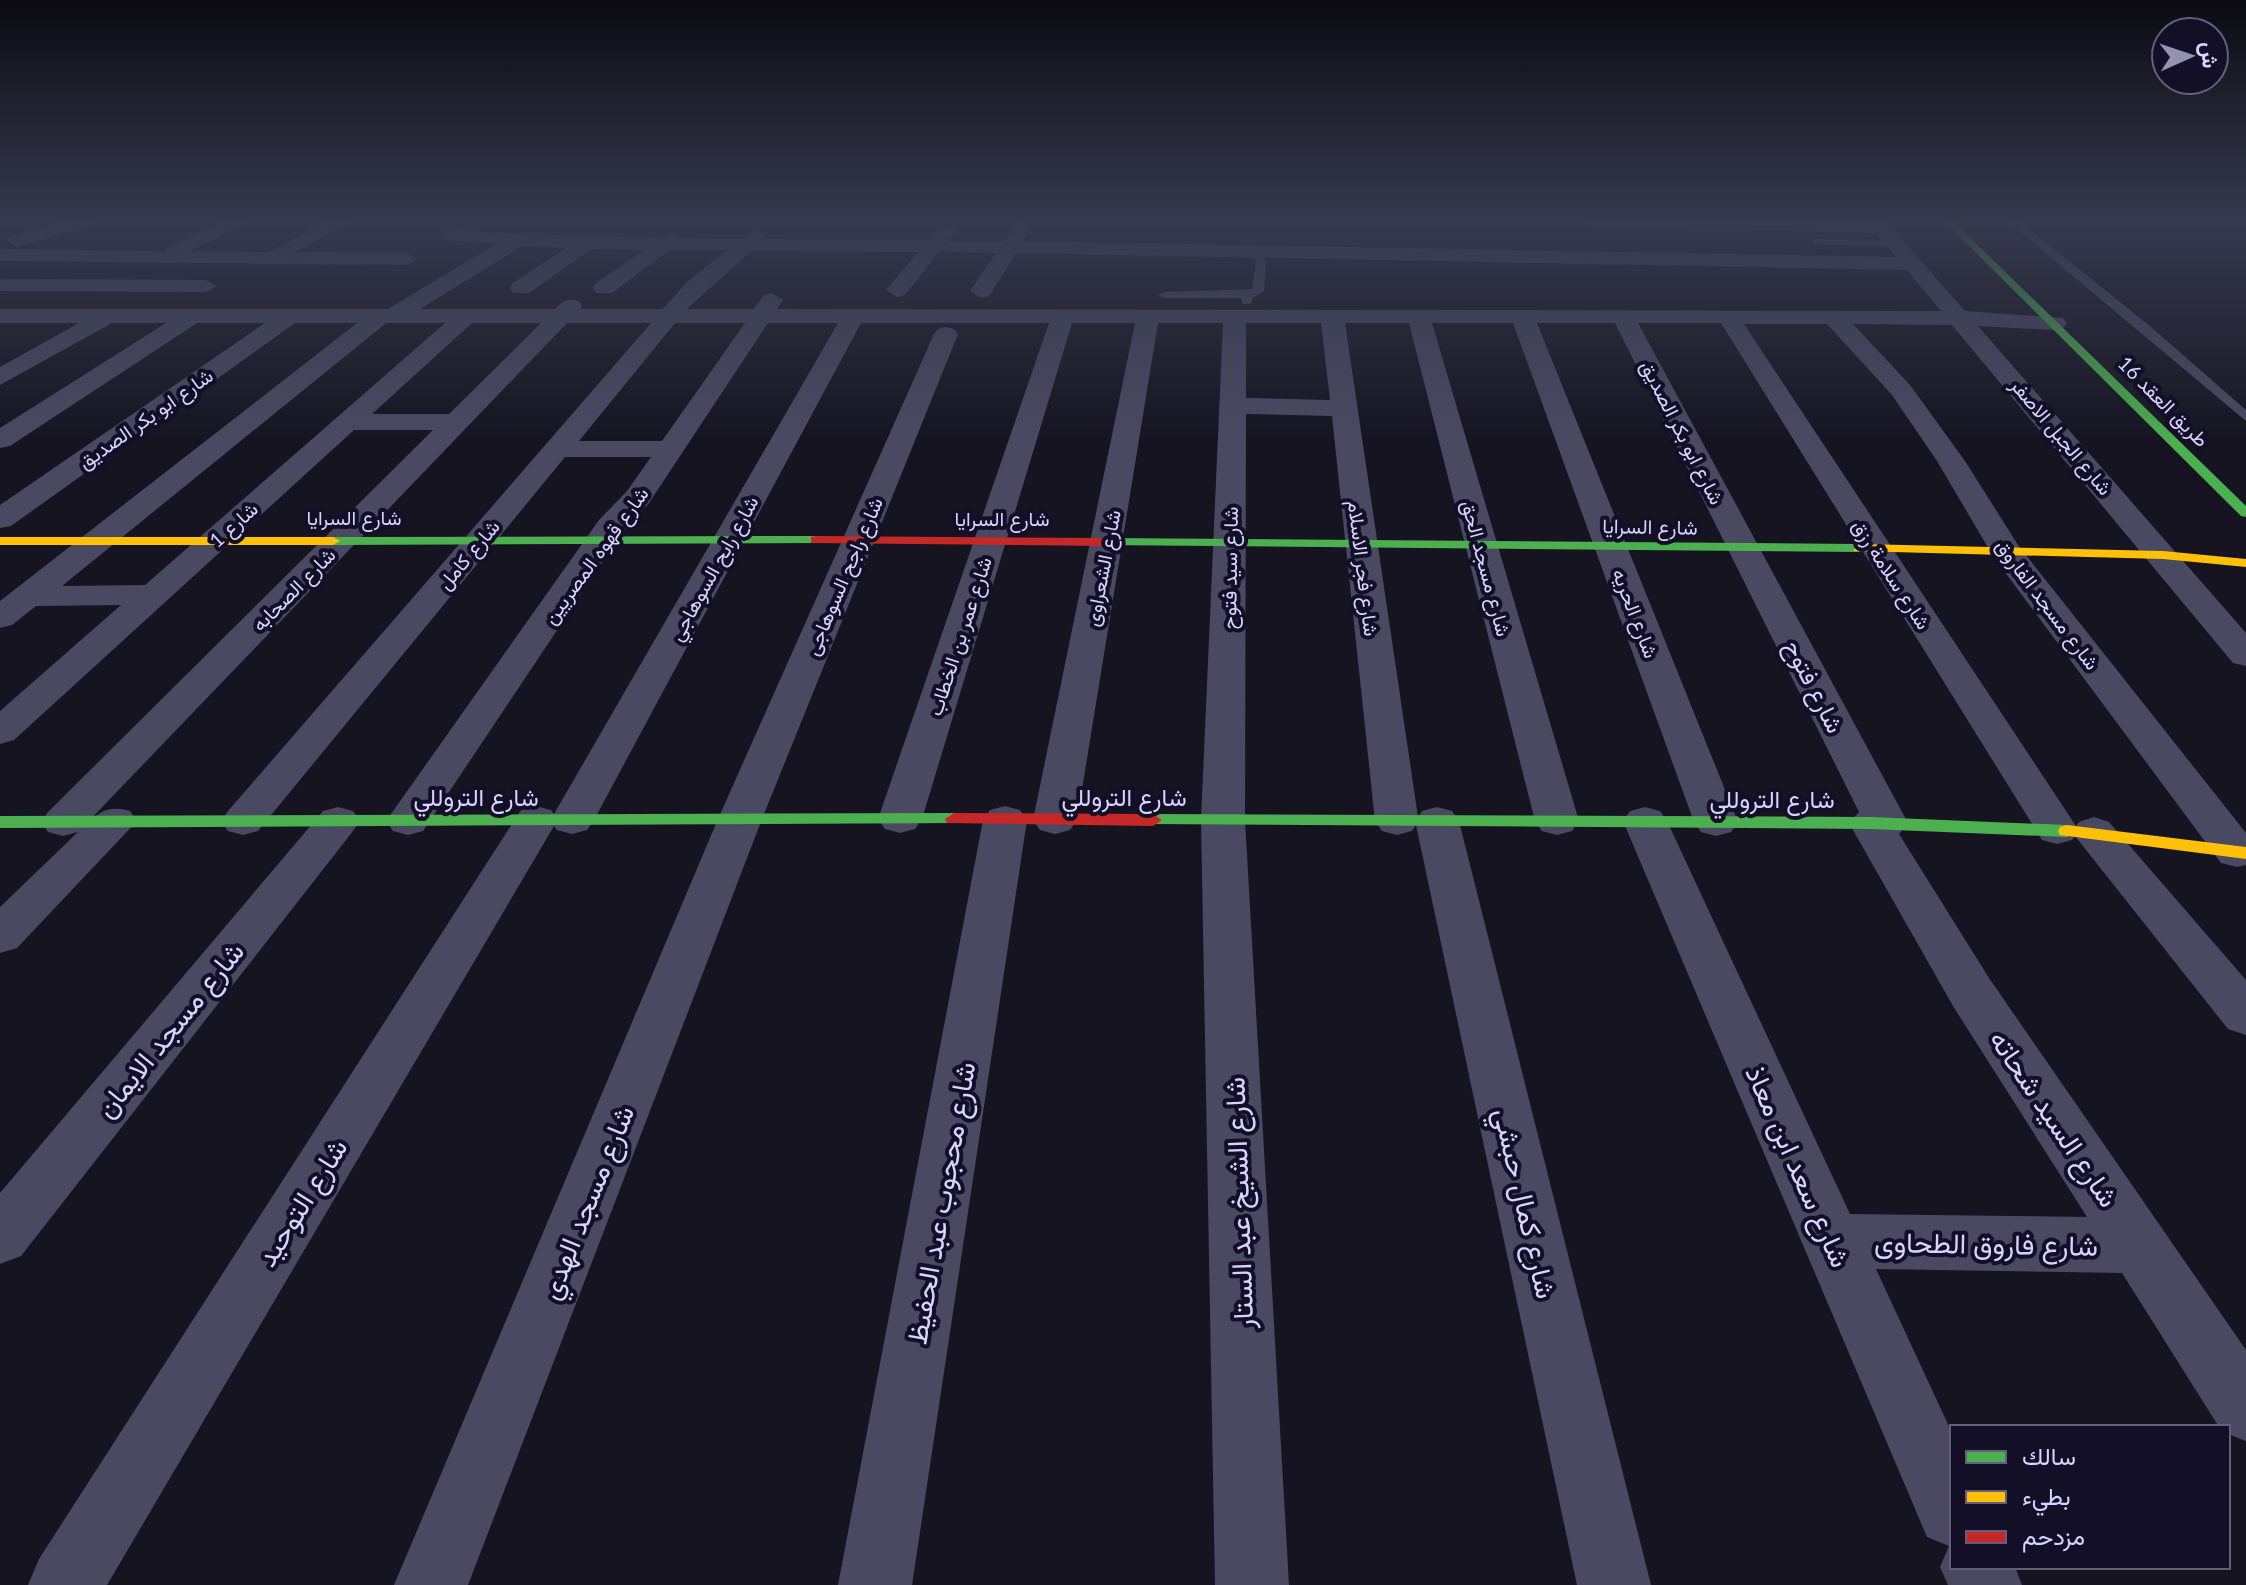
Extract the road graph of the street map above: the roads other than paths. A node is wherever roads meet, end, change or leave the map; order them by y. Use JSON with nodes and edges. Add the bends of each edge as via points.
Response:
{"nodes":[{"id":1,"x":341,"y":294,"type":"dead end"},
{"id":2,"x":428,"y":294,"type":"edge"},
{"id":3,"x":590,"y":294,"type":"edge"},
{"id":4,"x":886,"y":294,"type":"edge"},
{"id":5,"x":1256,"y":294,"type":"edge"},
{"id":6,"x":1940,"y":294,"type":"edge"},
{"id":7,"x":2034,"y":294,"type":"edge"},
{"id":8,"x":2040,"y":294,"type":"edge"},
{"id":9,"x":2102,"y":294,"type":"edge"},
{"id":10,"x":687,"y":295,"type":"junction"},
{"id":11,"x":769,"y":296,"type":"junction"},
{"id":12,"x":861,"y":303,"type":"junction"},
{"id":13,"x":1156,"y":305,"type":"junction"},
{"id":14,"x":1245,"y":308,"type":"junction"},
{"id":15,"x":1332,"y":315,"type":"junction"},
{"id":16,"x":1418,"y":315,"type":"junction"},
{"id":17,"x":1522,"y":315,"type":"junction"},
{"id":18,"x":107,"y":316,"type":"junction"},
{"id":19,"x":192,"y":316,"type":"junction"},
{"id":20,"x":294,"y":316,"type":"junction"},
{"id":21,"x":386,"y":316,"type":"junction"},
{"id":22,"x":466,"y":316,"type":"junction"},
{"id":23,"x":1063,"y":316,"type":"junction"},
{"id":24,"x":1623,"y":316,"type":"junction"},
{"id":25,"x":1728,"y":316,"type":"junction"},
{"id":26,"x":561,"y":317,"type":"junction"},
{"id":27,"x":1833,"y":317,"type":"junction"},
{"id":28,"x":1961,"y":318,"type":"junction"},
{"id":29,"x":5,"y":319,"type":"edge"},
{"id":30,"x":2064,"y":320,"type":"junction"},
{"id":31,"x":946,"y":334,"type":"dead end"},
{"id":32,"x":109,"y":369,"type":"junction"},
{"id":33,"x":4,"y":372,"type":"edge"},
{"id":34,"x":1233,"y":406,"type":"junction"},
{"id":35,"x":1344,"y":408,"type":"junction"},
{"id":36,"x":149,"y":415,"type":"junction"},
{"id":37,"x":255,"y":415,"type":"junction"},
{"id":38,"x":2246,"y":417,"type":"edge"},
{"id":39,"x":347,"y":422,"type":"junction"},
{"id":40,"x":457,"y":422,"type":"junction"},
{"id":41,"x":0,"y":440,"type":"edge"},
{"id":42,"x":557,"y":449,"type":"junction"},
{"id":43,"x":671,"y":449,"type":"junction"},
{"id":44,"x":2246,"y":513,"type":"edge"},
{"id":45,"x":0,"y":519,"type":"edge"},
{"id":46,"x":481,"y":539,"type":"junction"},
{"id":47,"x":603,"y":539,"type":"junction"},
{"id":48,"x":97,"y":540,"type":"junction"},
{"id":49,"x":215,"y":540,"type":"junction"},
{"id":50,"x":341,"y":540,"type":"junction"},
{"id":51,"x":728,"y":540,"type":"junction"},
{"id":52,"x":859,"y":540,"type":"junction"},
{"id":53,"x":990,"y":540,"type":"junction"},
{"id":54,"x":0,"y":541,"type":"edge"},
{"id":55,"x":1107,"y":541,"type":"junction"},
{"id":56,"x":1230,"y":543,"type":"junction"},
{"id":57,"x":1361,"y":544,"type":"junction"},
{"id":58,"x":1481,"y":546,"type":"junction"},
{"id":59,"x":1611,"y":547,"type":"junction"},
{"id":60,"x":1875,"y":548,"type":"junction"},
{"id":61,"x":1744,"y":549,"type":"junction"},
{"id":62,"x":2004,"y":549,"type":"junction"},
{"id":63,"x":2163,"y":555,"type":"junction"},
{"id":64,"x":2246,"y":563,"type":"edge"},
{"id":65,"x":153,"y":595,"type":"junction"},
{"id":66,"x":27,"y":596,"type":"junction"},
{"id":67,"x":0,"y":618,"type":"edge"},
{"id":68,"x":2246,"y":655,"type":"edge"},
{"id":69,"x":0,"y":732,"type":"edge"},
{"id":70,"x":740,"y":819,"type":"junction"},
{"id":71,"x":900,"y":819,"type":"junction"},
{"id":72,"x":554,"y":820,"type":"junction"},
{"id":73,"x":1030,"y":820,"type":"junction"},
{"id":74,"x":1223,"y":820,"type":"junction"},
{"id":75,"x":115,"y":821,"type":"junction"},
{"id":76,"x":243,"y":821,"type":"junction"},
{"id":77,"x":338,"y":821,"type":"junction"},
{"id":78,"x":408,"y":821,"type":"junction"},
{"id":79,"x":1417,"y":821,"type":"junction"},
{"id":80,"x":1557,"y":821,"type":"junction"},
{"id":81,"x":1645,"y":821,"type":"junction"},
{"id":82,"x":0,"y":822,"type":"edge"},
{"id":83,"x":63,"y":822,"type":"junction"},
{"id":84,"x":1716,"y":822,"type":"junction"},
{"id":85,"x":1878,"y":823,"type":"junction"},
{"id":86,"x":2076,"y":831,"type":"junction"},
{"id":87,"x":2241,"y":852,"type":"edge"},
{"id":88,"x":0,"y":936,"type":"edge"},
{"id":89,"x":2246,"y":1015,"type":"edge"},
{"id":90,"x":0,"y":1237,"type":"edge"},
{"id":91,"x":1832,"y":1241,"type":"junction"},
{"id":92,"x":2141,"y":1245,"type":"junction"},
{"id":93,"x":2246,"y":1408,"type":"edge"},
{"id":94,"x":1950,"y":1507,"type":"edge"},
{"id":95,"x":65,"y":1585,"type":"edge"},
{"id":96,"x":431,"y":1585,"type":"edge"},
{"id":97,"x":875,"y":1585,"type":"edge"},
{"id":98,"x":1252,"y":1585,"type":"edge"},
{"id":99,"x":1614,"y":1585,"type":"edge"}],
"edges":[{"from":1,"to":20,"type":"street","name":"شارع ابو بكر الصديق"},
{"from":2,"to":21,"type":"street"},
{"from":3,"to":26,"type":"street","name":"شارع الصحابه"},
{"from":4,"to":12,"type":"street"},
{"from":5,"to":14,"type":"lane"},
{"from":6,"to":28,"type":"street","name":"شارع الجبل الاصفر"},
{"from":7,"to":30,"type":"street","name":"طريق العقد 16"},
{"from":8,"to":30,"type":"street","name":"طريق العقد 16"},
{"from":9,"to":38,"type":"lane"},
{"from":10,"to":11,"type":"street"},
{"from":10,"to":26,"type":"street"},
{"from":10,"to":42,"type":"street","name":"شارع كامل"},
{"from":11,"to":12,"type":"street"},
{"from":11,"to":43,"type":"street","name":"شارع قهوه المصريين"},
{"from":12,"to":23,"type":"street"},
{"from":12,"to":51,"type":"street","name":"شارع رابح السوهاجي"},
{"from":13,"to":14,"type":"street"},
{"from":13,"to":23,"type":"street"},
{"from":13,"to":55,"type":"street","name":"شارع الشعراوى"},
{"from":14,"to":15,"type":"street"},
{"from":14,"to":34,"type":"street","name":"شارع سيد فتوح"},
{"from":15,"to":16,"type":"street"},
{"from":15,"to":35,"type":"street","name":"شارع فجر الاسلام"},
{"from":16,"to":17,"type":"street","via":[[1453,308]]},
{"from":16,"to":58,"type":"street","name":"شارع مسجد الحق"},
{"from":17,"to":24,"type":"street"},
{"from":17,"to":59,"type":"street","name":"شارع الحريه"},
{"from":18,"to":19,"type":"street"},
{"from":18,"to":29,"type":"street"},
{"from":18,"to":33,"type":"street"},
{"from":19,"to":20,"type":"street"},
{"from":19,"to":32,"type":"street"},
{"from":20,"to":21,"type":"street"},
{"from":20,"to":36,"type":"street","name":"شارع ابو بكر الصديق"},
{"from":21,"to":22,"type":"street"},
{"from":21,"to":37,"type":"street"},
{"from":22,"to":26,"type":"street"},
{"from":22,"to":39,"type":"street","name":"شارع 1"},
{"from":23,"to":53,"type":"street","name":"شارع عمر بن الخطاب"},
{"from":24,"to":25,"type":"street"},
{"from":24,"to":61,"type":"street","name":"شارع ابو بكر الصديق"},
{"from":25,"to":27,"type":"street"},
{"from":25,"to":60,"type":"street","name":"شارع سلامة رزق"},
{"from":26,"to":40,"type":"street","name":"شارع الصحابه"},
{"from":27,"to":28,"type":"street"},
{"from":27,"to":62,"type":"street","name":"شارع مسجد الفاروق","via":[[1901,390]]},
{"from":28,"to":30,"type":"street"},
{"from":28,"to":63,"type":"street","name":"شارع الجبل الاصفر"},
{"from":30,"to":44,"type":"street","name":"طريق العقد 16"},
{"from":31,"to":52,"type":"street","name":"شارع راجح السوهاجى"},
{"from":32,"to":33,"type":"street"},
{"from":32,"to":41,"type":"street"},
{"from":34,"to":35,"type":"street"},
{"from":34,"to":56,"type":"street","name":"شارع سيد فتوح"},
{"from":35,"to":57,"type":"street","name":"شارع فجر الاسلام"},
{"from":36,"to":37,"type":"street"},
{"from":36,"to":45,"type":"street","name":"شارع ابو بكر الصديق"},
{"from":37,"to":48,"type":"street"},
{"from":39,"to":40,"type":"street"},
{"from":39,"to":49,"type":"street","name":"شارع 1"},
{"from":40,"to":50,"type":"street","name":"شارع الصحابه"},
{"from":42,"to":43,"type":"street"},
{"from":42,"to":46,"type":"street","name":"شارع كامل"},
{"from":43,"to":47,"type":"street","name":"شارع قهوه المصريين"},
{"from":46,"to":47,"type":"street","name":"شارع السرايا"},
{"from":46,"to":50,"type":"street","name":"شارع السرايا"},
{"from":46,"to":76,"type":"street","name":"شارع كامل"},
{"from":47,"to":51,"type":"street","name":"شارع السرايا"},
{"from":47,"to":78,"type":"street","name":"شارع قهوه المصريين"},
{"from":48,"to":49,"type":"street","name":"شارع السرايا"},
{"from":48,"to":54,"type":"street","name":"شارع السرايا"},
{"from":48,"to":66,"type":"street"},
{"from":49,"to":50,"type":"street","name":"شارع السرايا"},
{"from":49,"to":65,"type":"street","name":"شارع 1"},
{"from":50,"to":83,"type":"street","name":"شارع الصحابه"},
{"from":51,"to":52,"type":"street","name":"شارع السرايا"},
{"from":51,"to":72,"type":"street","name":"شارع رابح السوهاجي"},
{"from":52,"to":53,"type":"street","name":"شارع السرايا"},
{"from":52,"to":70,"type":"street","name":"شارع راجح السوهاجى"},
{"from":53,"to":55,"type":"street","name":"شارع السرايا"},
{"from":53,"to":71,"type":"street","name":"شارع عمر بن الخطاب"},
{"from":55,"to":56,"type":"street","name":"شارع السرايا"},
{"from":55,"to":73,"type":"street","name":"شارع الشعراوى"},
{"from":56,"to":57,"type":"street","name":"شارع السرايا"},
{"from":56,"to":74,"type":"street","name":"شارع سيد فتوح"},
{"from":57,"to":58,"type":"street","name":"شارع السرايا"},
{"from":57,"to":79,"type":"street","name":"شارع فجر الاسلام"},
{"from":58,"to":59,"type":"street","name":"شارع السرايا"},
{"from":58,"to":80,"type":"street","name":"شارع مسجد الحق"},
{"from":59,"to":61,"type":"street","name":"شارع السرايا"},
{"from":59,"to":84,"type":"street","name":"شارع الحريه"},
{"from":60,"to":61,"type":"street","name":"شارع السرايا"},
{"from":60,"to":62,"type":"street","name":"شارع السرايا"},
{"from":60,"to":86,"type":"street","name":"شارع سلامة رزق"},
{"from":61,"to":85,"type":"street","name":"شارع فتوح"},
{"from":62,"to":63,"type":"street","name":"شارع السرايا"},
{"from":62,"to":87,"type":"street","name":"شارع مسجد الفاروق"},
{"from":63,"to":64,"type":"street","name":"شارع السرايا"},
{"from":63,"to":68,"type":"street","name":"شارع الجبل الاصفر"},
{"from":65,"to":66,"type":"street"},
{"from":65,"to":69,"type":"street","name":"شارع 1"},
{"from":66,"to":67,"type":"street"},
{"from":70,"to":71,"type":"street","name":"شارع التروللي"},
{"from":70,"to":72,"type":"street","name":"شارع التروللي"},
{"from":70,"to":96,"type":"street","name":"شارع مسجد الهدي"},
{"from":71,"to":73,"type":"street","name":"شارع التروللي"},
{"from":72,"to":78,"type":"street","name":"شارع التروللي"},
{"from":72,"to":95,"type":"street","name":"شارع التوحيد"},
{"from":73,"to":74,"type":"street","name":"شارع التروللي"},
{"from":73,"to":97,"type":"street","name":"شارع محجوب عبد الحفيظ"},
{"from":74,"to":79,"type":"street","name":"شارع التروللي"},
{"from":74,"to":98,"type":"street","name":"شارع الشيخ عبد الستار"},
{"from":75,"to":76,"type":"street","name":"شارع التروللي"},
{"from":75,"to":83,"type":"street","name":"شارع التروللي"},
{"from":75,"to":88,"type":"street"},
{"from":76,"to":77,"type":"street","name":"شارع التروللي"},
{"from":77,"to":78,"type":"street","name":"شارع التروللي"},
{"from":77,"to":90,"type":"street","name":"شارع مسجد الايمان"},
{"from":79,"to":80,"type":"street","name":"شارع التروللي"},
{"from":79,"to":99,"type":"street","name":"شارع كمال حبشي"},
{"from":80,"to":81,"type":"street","name":"شارع التروللي"},
{"from":81,"to":84,"type":"street","name":"شارع التروللي"},
{"from":81,"to":91,"type":"street","name":"شارع سعد ابن معاذ"},
{"from":82,"to":83,"type":"street","name":"شارع التروللي"},
{"from":84,"to":85,"type":"street","name":"شارع التروللي"},
{"from":85,"to":86,"type":"street","name":"شارع التروللي"},
{"from":85,"to":92,"type":"street","name":"شارع السيد شحاته","via":[[1971,992]]},
{"from":86,"to":87,"type":"street","name":"شارع التروللي"},
{"from":86,"to":89,"type":"street","name":"شارع سلامة رزق"},
{"from":91,"to":92,"type":"street","name":"شارع فاروق الطحاوى"},
{"from":91,"to":94,"type":"street","name":"شارع سعد ابن معاذ"},
{"from":92,"to":93,"type":"street","name":"شارع السيد شحاته"}]}
